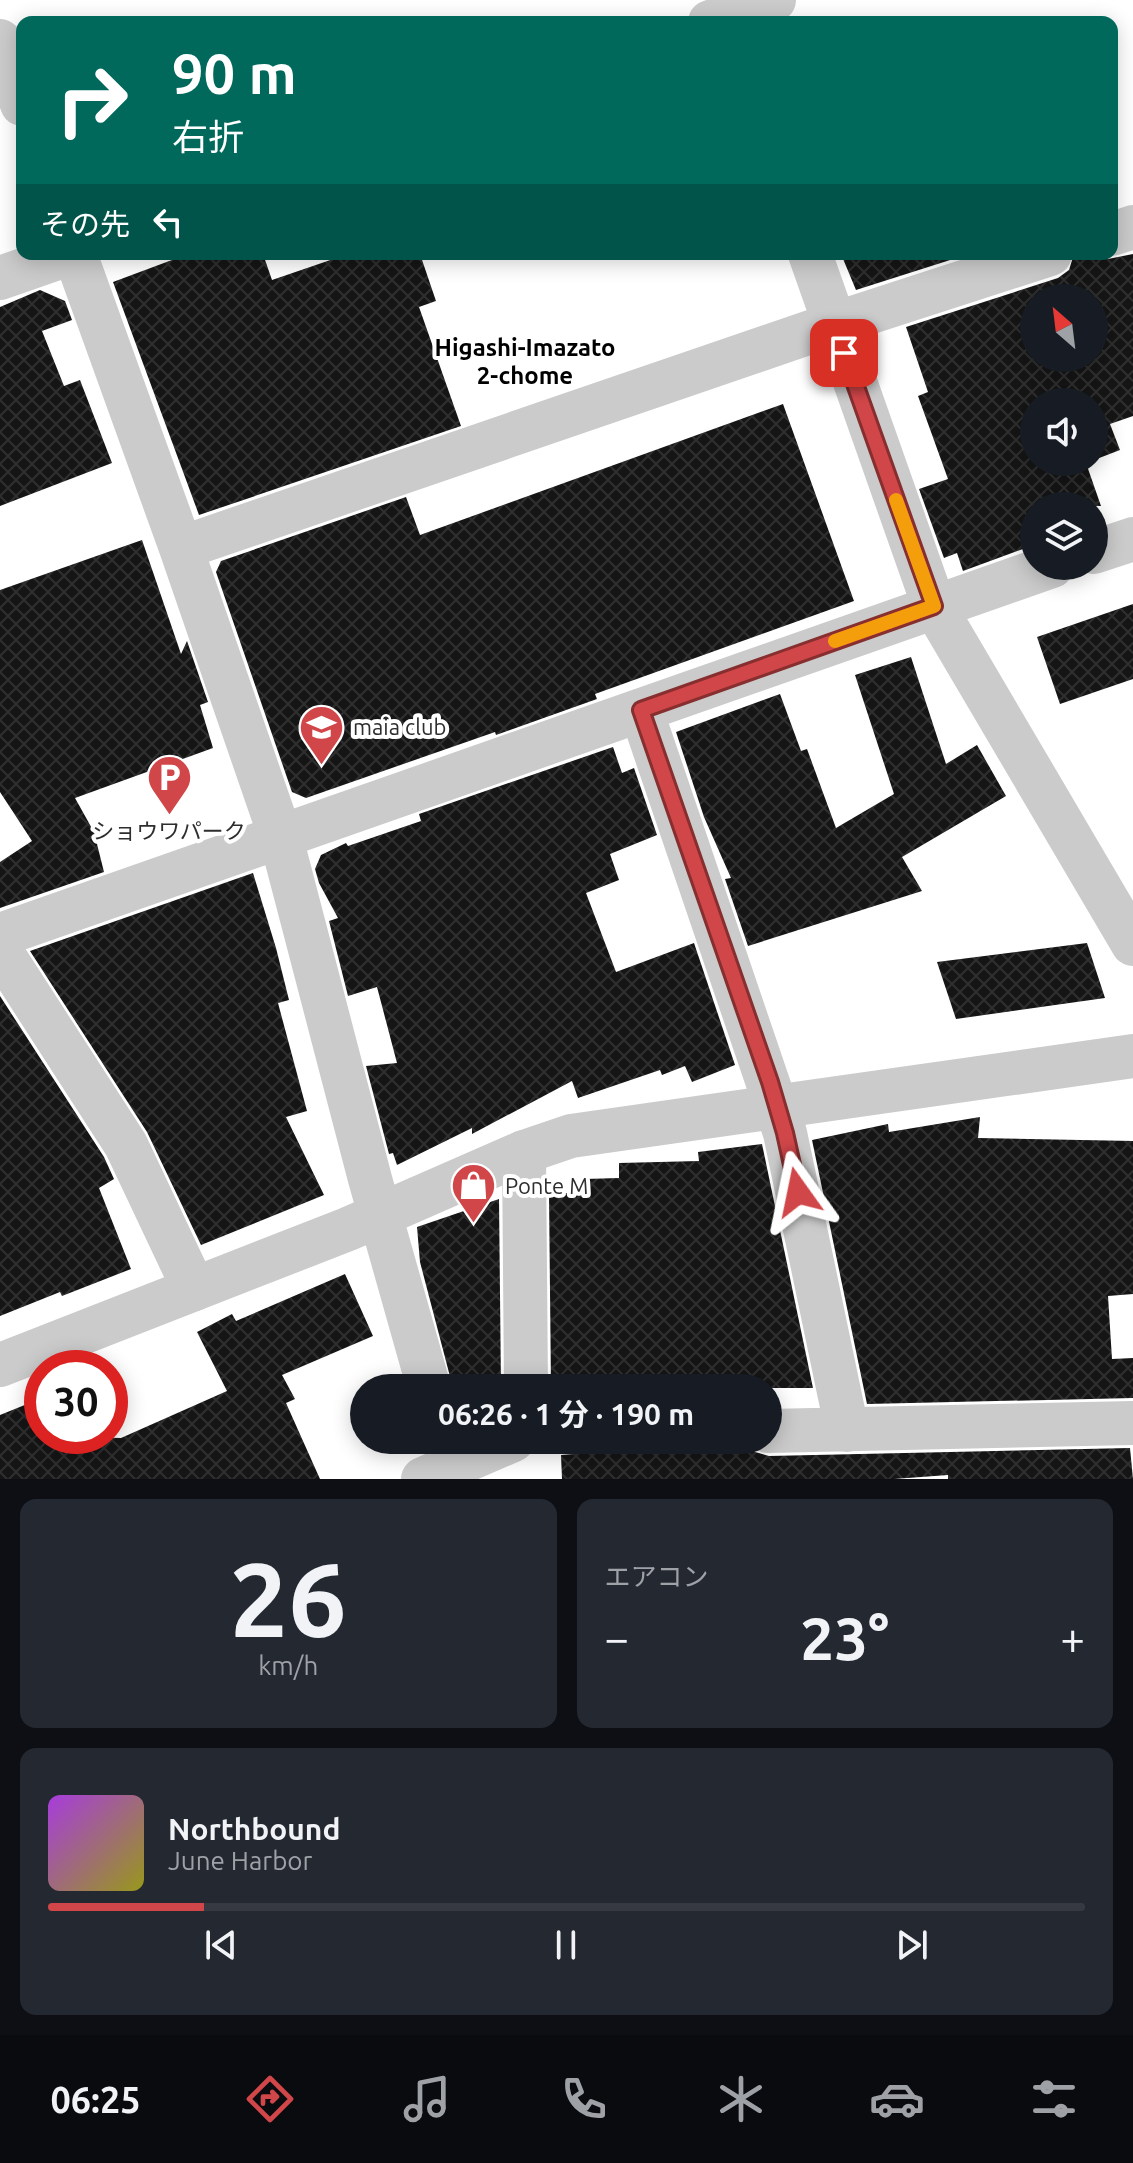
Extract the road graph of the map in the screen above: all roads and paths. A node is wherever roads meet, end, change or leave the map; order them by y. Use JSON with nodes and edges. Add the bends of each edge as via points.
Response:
{"nodes":[{"id":1,"x":774,"y":0,"type":"edge"},
{"id":2,"x":724,"y":15,"type":"edge"},
{"id":3,"x":0,"y":41,"type":"edge"},
{"id":4,"x":16,"y":87,"type":"edge"},
{"id":5,"x":54,"y":260,"type":"edge"},
{"id":6,"x":74,"y":260,"type":"edge"},
{"id":7,"x":812,"y":260,"type":"edge"},
{"id":8,"x":1031,"y":260,"type":"edge"},
{"id":9,"x":0,"y":278,"type":"edge"},
{"id":10,"x":834,"y":324,"type":"junction"},
{"id":11,"x":1133,"y":539,"type":"edge"},
{"id":12,"x":1108,"y":547,"type":"edge"},
{"id":13,"x":181,"y":548,"type":"junction"},
{"id":14,"x":1020,"y":577,"type":"edge"},
{"id":15,"x":934,"y":606,"type":"junction"},
{"id":16,"x":641,"y":710,"type":"junction"},
{"id":17,"x":281,"y":838,"type":"junction"},
{"id":18,"x":0,"y":935,"type":"edge"},
{"id":19,"x":1133,"y":944,"type":"edge"},
{"id":20,"x":0,"y":950,"type":"edge"},
{"id":21,"x":1133,"y":1056,"type":"edge"},
{"id":22,"x":777,"y":1106,"type":"junction"},
{"id":23,"x":524,"y":1152,"type":"junction"},
{"id":24,"x":380,"y":1216,"type":"junction"},
{"id":25,"x":194,"y":1289,"type":"junction"},
{"id":26,"x":0,"y":1365,"type":"edge"},
{"id":27,"x":425,"y":1374,"type":"edge"},
{"id":28,"x":526,"y":1374,"type":"edge"},
{"id":29,"x":1133,"y":1423,"type":"edge"},
{"id":30,"x":847,"y":1430,"type":"junction"},
{"id":31,"x":782,"y":1431,"type":"edge"},
{"id":32,"x":475,"y":1454,"type":"edge"},
{"id":33,"x":443,"y":1466,"type":"edge"}],
"edges":[{"from":1,"to":2,"type":"street"},
{"from":3,"to":4,"type":"street"},
{"from":5,"to":9,"type":"street"},
{"from":6,"to":13,"type":"street"},
{"from":7,"to":10,"type":"street"},
{"from":8,"to":10,"type":"street"},
{"from":10,"to":13,"type":"street"},
{"from":10,"to":15,"type":"street"},
{"from":11,"to":12,"type":"street"},
{"from":13,"to":17,"type":"street"},
{"from":14,"to":15,"type":"street"},
{"from":15,"to":16,"type":"street"},
{"from":15,"to":19,"type":"street"},
{"from":16,"to":17,"type":"street"},
{"from":16,"to":22,"type":"street"},
{"from":17,"to":18,"type":"street"},
{"from":17,"to":24,"type":"street"},
{"from":20,"to":25,"type":"street","via":[[126,1145]]},
{"from":21,"to":22,"type":"street"},
{"from":22,"to":23,"type":"street","via":[[571,1136]]},
{"from":22,"to":30,"type":"street"},
{"from":23,"to":24,"type":"street"},
{"from":23,"to":28,"type":"street"},
{"from":24,"to":25,"type":"street"},
{"from":24,"to":27,"type":"street"},
{"from":25,"to":26,"type":"street"},
{"from":29,"to":30,"type":"street"},
{"from":30,"to":31,"type":"street"},
{"from":32,"to":33,"type":"street"}]}
